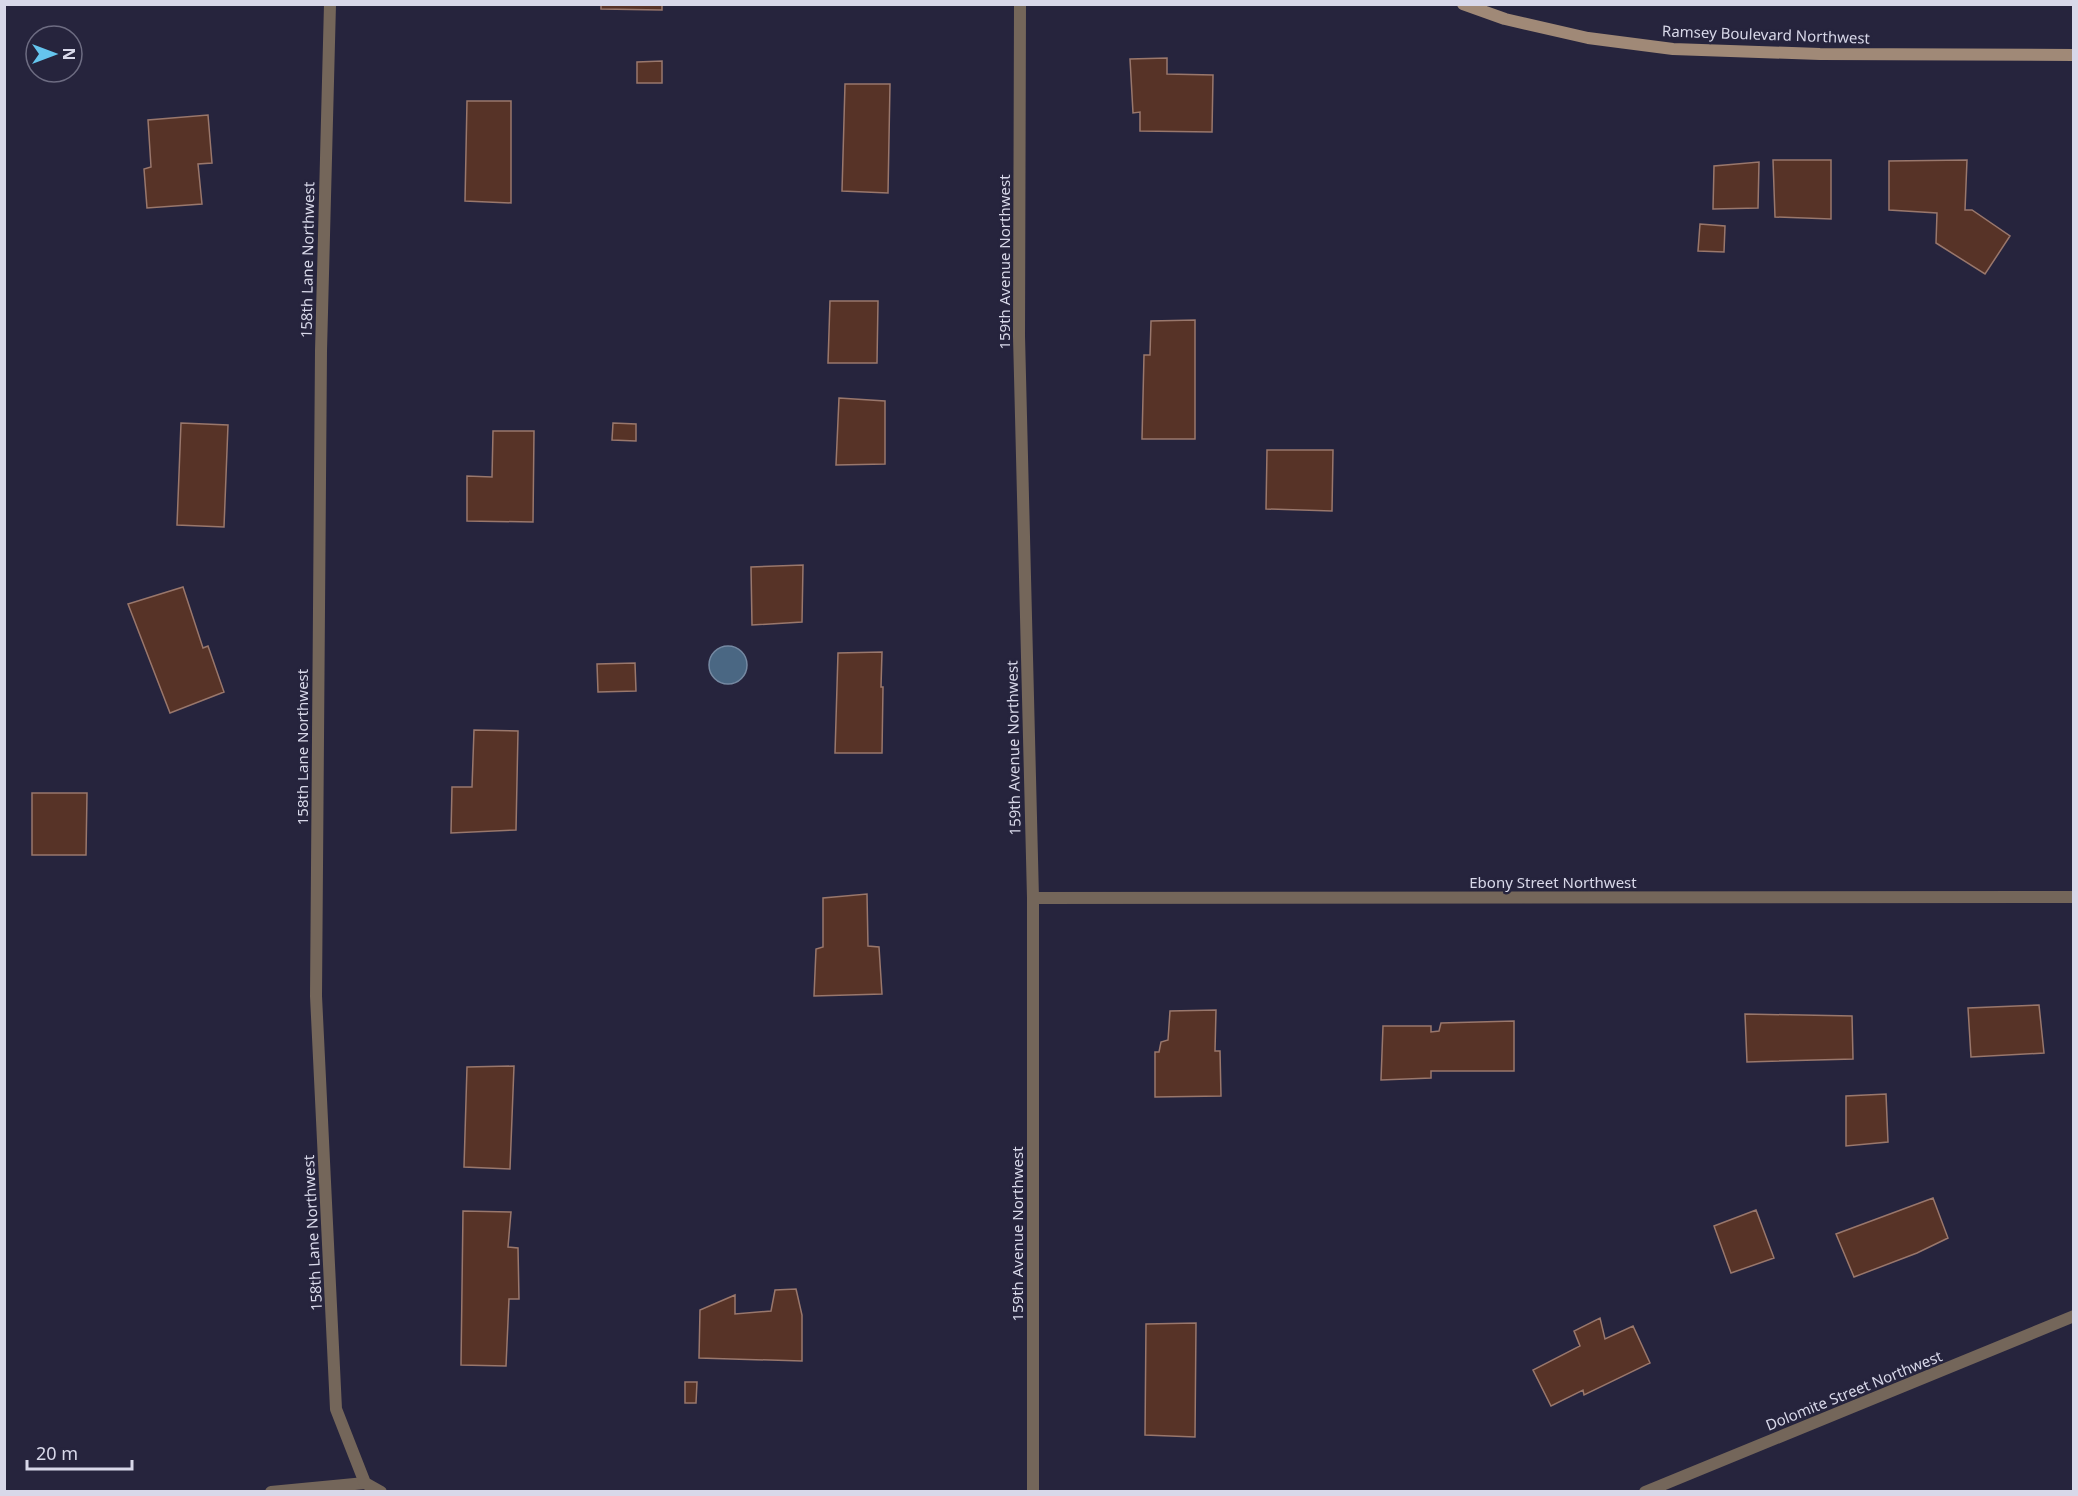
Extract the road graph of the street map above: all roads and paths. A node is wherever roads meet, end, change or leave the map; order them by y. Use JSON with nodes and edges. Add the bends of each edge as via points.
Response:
{"nodes":[{"id":1,"x":330,"y":4,"type":"edge"},
{"id":2,"x":1020,"y":4,"type":"edge"},
{"id":3,"x":1463,"y":4,"type":"edge"},
{"id":4,"x":2073,"y":55,"type":"edge"},
{"id":5,"x":2073,"y":897,"type":"edge"},
{"id":6,"x":1033,"y":898,"type":"junction"},
{"id":7,"x":2073,"y":1316,"type":"edge"},
{"id":8,"x":365,"y":1483,"type":"junction"},
{"id":9,"x":271,"y":1491,"type":"edge"},
{"id":10,"x":381,"y":1491,"type":"edge"},
{"id":11,"x":1033,"y":1491,"type":"edge"},
{"id":12,"x":1646,"y":1491,"type":"edge"}],
"edges":[{"from":1,"to":8,"type":"street","name":"158th Lane Northwest","via":[[321,351],[316,996],[336,1409]]},
{"from":2,"to":6,"type":"street","name":"159th Avenue Northwest","via":[[1019,336]]},
{"from":3,"to":4,"type":"street","name":"Ramsey Boulevard Northwest","via":[[1505,19],[1588,38],[1673,49]]},
{"from":5,"to":6,"type":"street","name":"Ebony Street Northwest"},
{"from":6,"to":11,"type":"street","name":"159th Avenue Northwest"},
{"from":7,"to":12,"type":"street","name":"Dolomite Street Northwest"},
{"from":8,"to":9,"type":"street"},
{"from":8,"to":10,"type":"street"}]}
